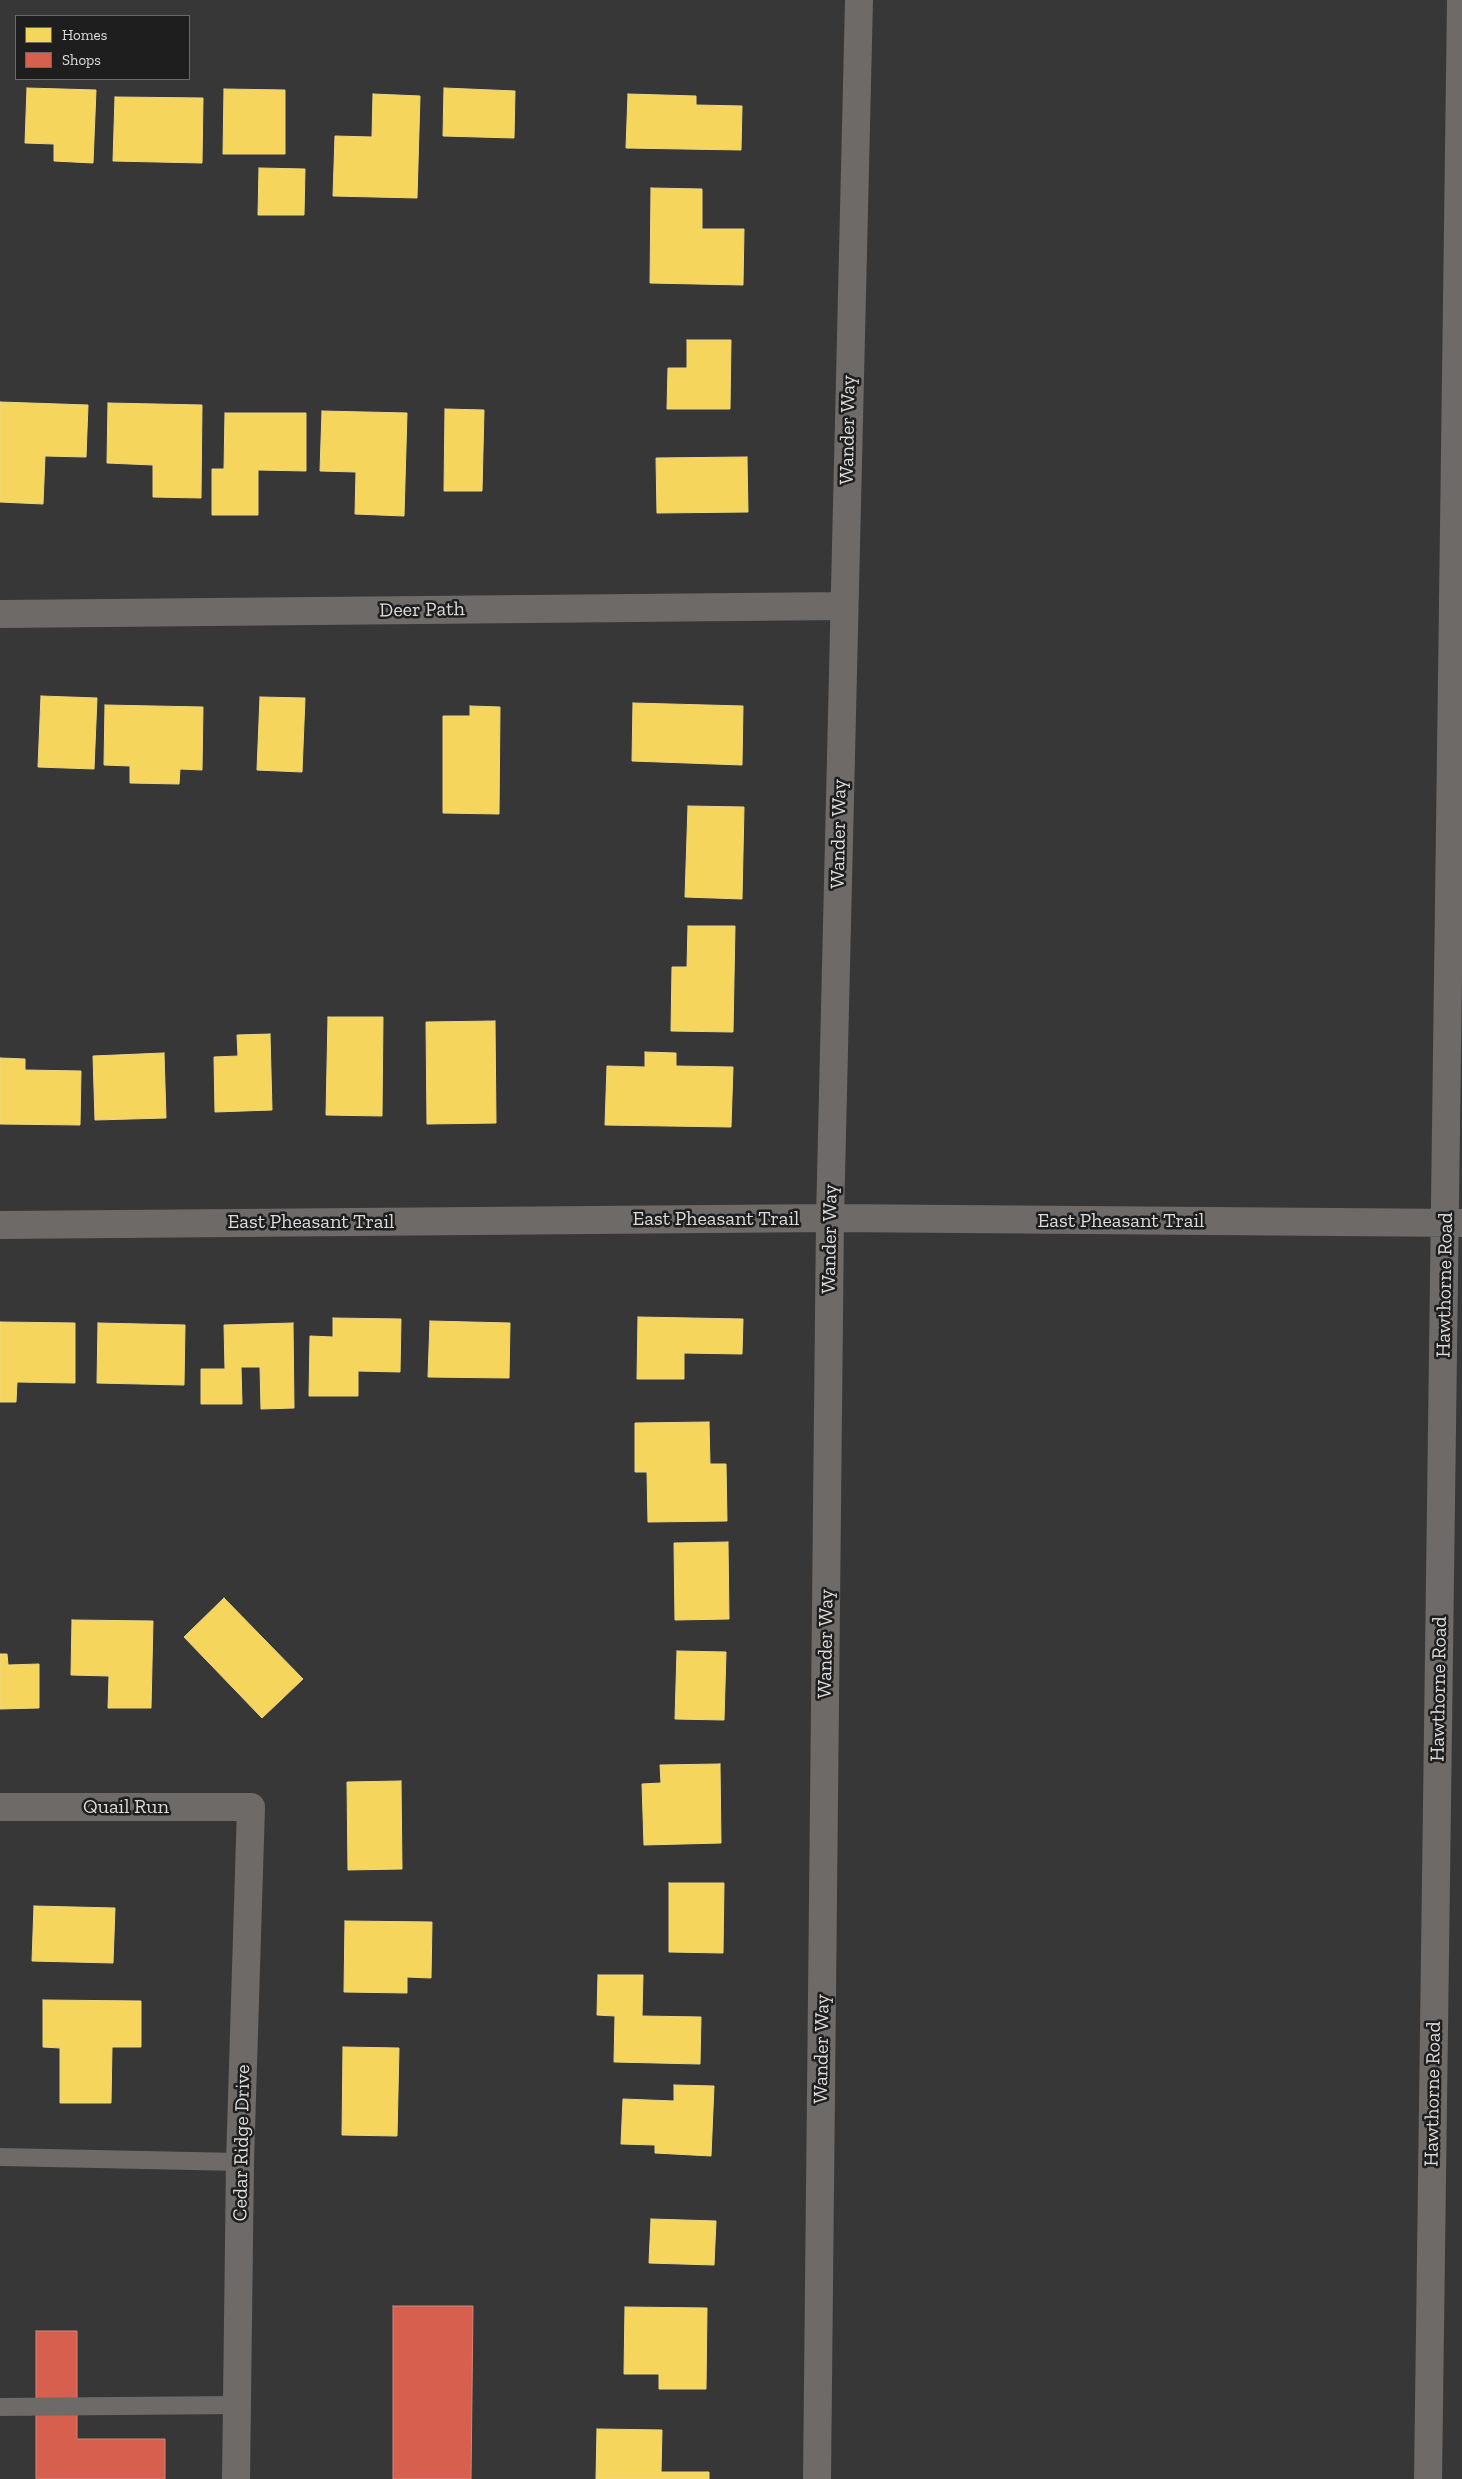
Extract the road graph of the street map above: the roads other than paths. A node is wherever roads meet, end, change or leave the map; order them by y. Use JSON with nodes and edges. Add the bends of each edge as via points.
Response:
{"nodes":[{"id":1,"x":859,"y":0,"type":"edge"},
{"id":2,"x":1461,"y":0,"type":"edge"},
{"id":3,"x":844,"y":606,"type":"junction"},
{"id":4,"x":0,"y":614,"type":"edge"},
{"id":5,"x":830,"y":1218,"type":"junction"},
{"id":6,"x":1454,"y":1223,"type":"edge"},
{"id":7,"x":0,"y":1225,"type":"edge"},
{"id":8,"x":0,"y":1807,"type":"edge"},
{"id":9,"x":251,"y":1807,"type":"joint"},
{"id":10,"x":0,"y":2157,"type":"edge"},
{"id":11,"x":240,"y":2162,"type":"junction"},
{"id":12,"x":238,"y":2405,"type":"junction"},
{"id":13,"x":0,"y":2407,"type":"edge"},
{"id":14,"x":236,"y":2479,"type":"edge"},
{"id":15,"x":817,"y":2479,"type":"edge"},
{"id":16,"x":1428,"y":2479,"type":"edge"}],
"edges":[{"from":1,"to":3,"type":"street","name":"Wander Way"},
{"from":2,"to":6,"type":"street","name":"Hawthorne Road"},
{"from":3,"to":4,"type":"street","name":"Deer Path"},
{"from":3,"to":5,"type":"street","name":"Wander Way"},
{"from":5,"to":6,"type":"street","name":"East Pheasant Trail"},
{"from":5,"to":7,"type":"street","name":"East Pheasant Trail"},
{"from":5,"to":15,"type":"street","name":"Wander Way"},
{"from":6,"to":16,"type":"street","name":"Hawthorne Road"},
{"from":8,"to":9,"type":"street","name":"Quail Run"},
{"from":9,"to":11,"type":"street","name":"Cedar Ridge Drive"},
{"from":10,"to":11,"type":"lane"},
{"from":11,"to":12,"type":"street","name":"Cedar Ridge Drive"},
{"from":12,"to":13,"type":"lane"},
{"from":12,"to":14,"type":"street","name":"Cedar Ridge Drive"}]}
